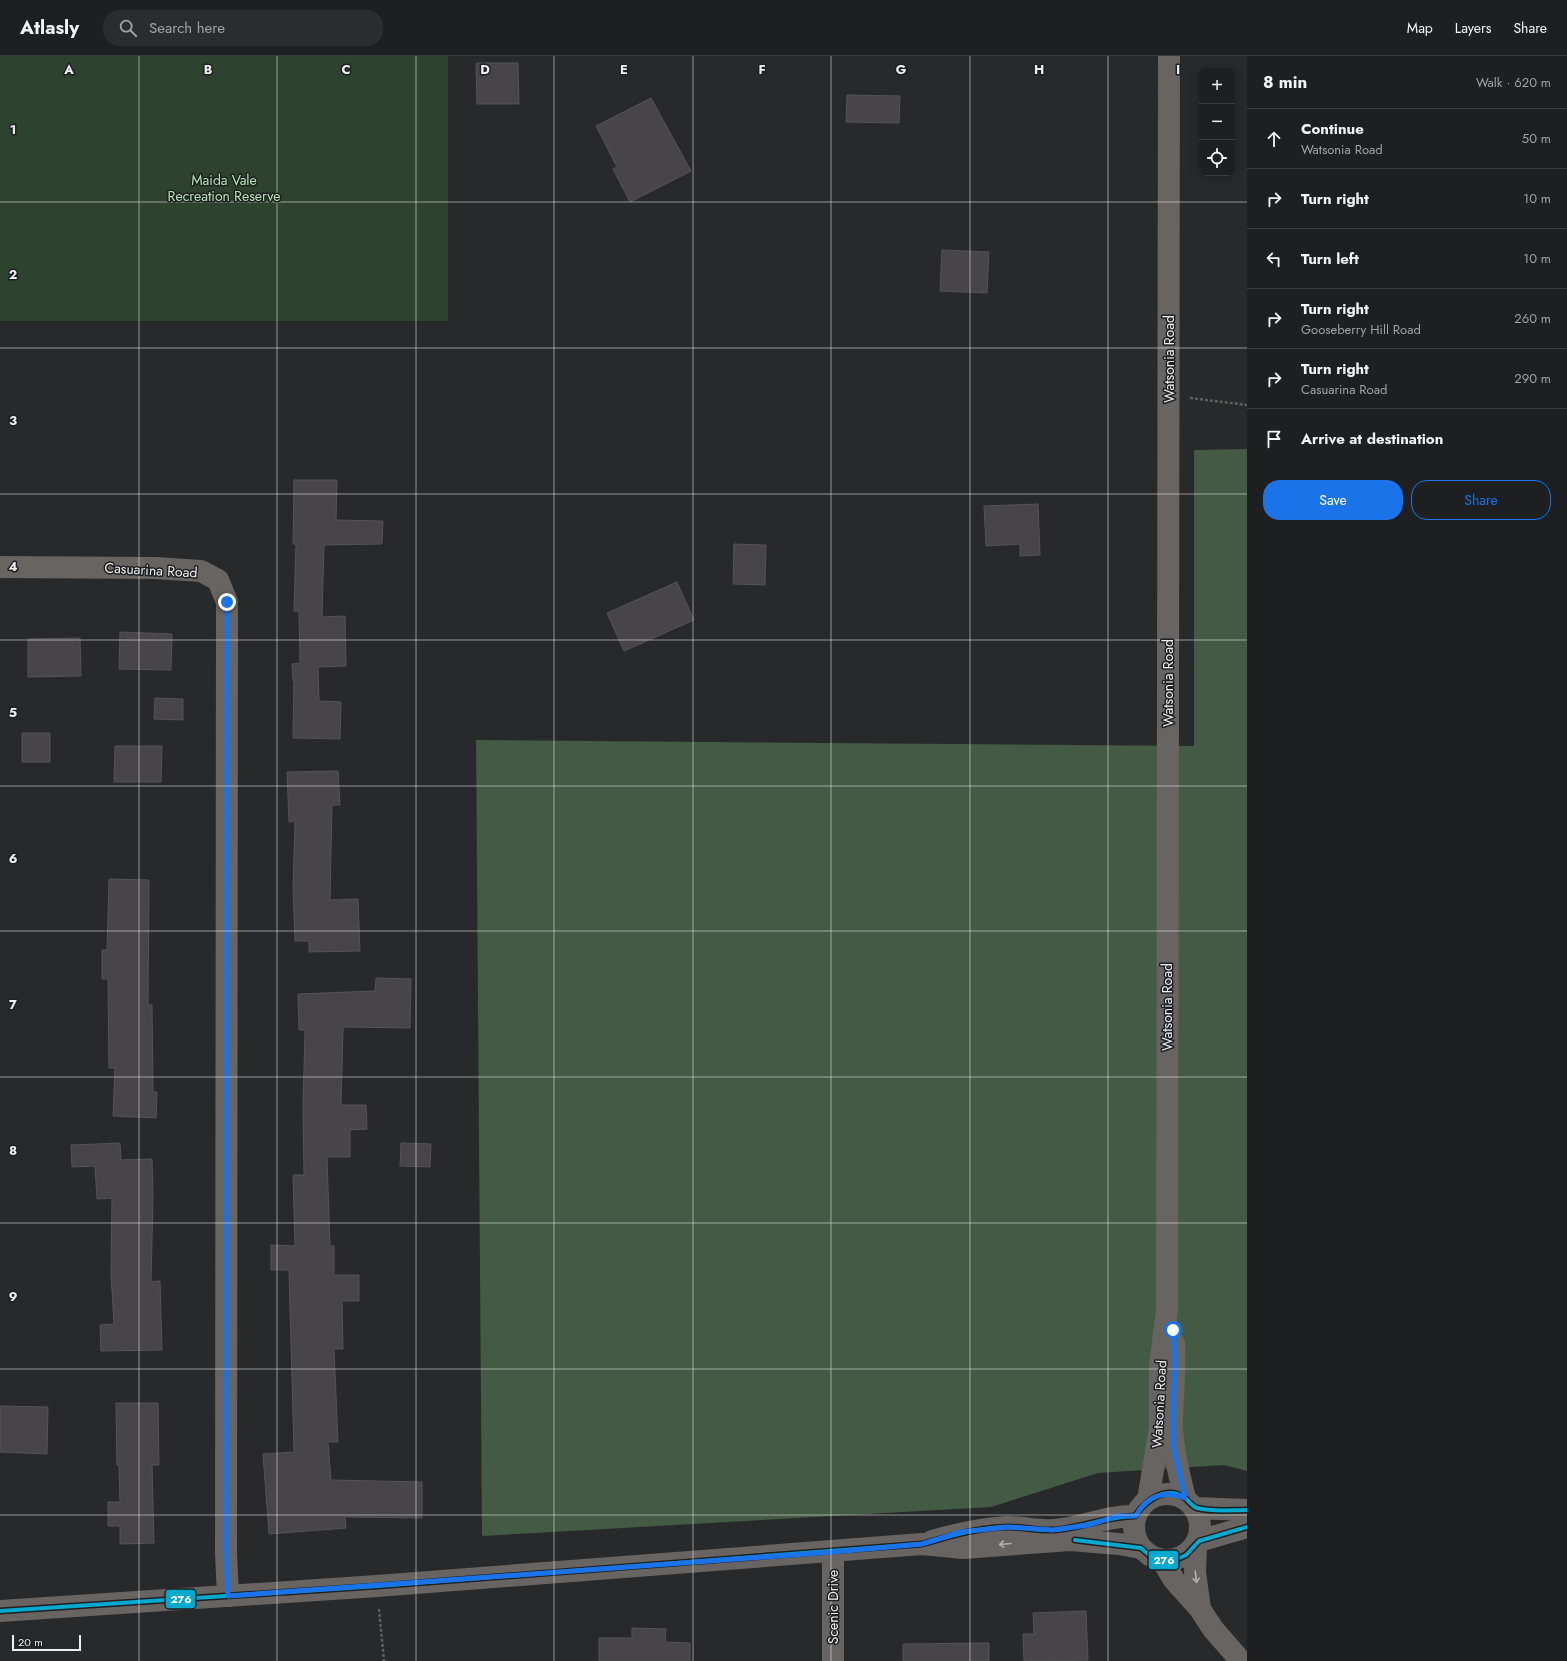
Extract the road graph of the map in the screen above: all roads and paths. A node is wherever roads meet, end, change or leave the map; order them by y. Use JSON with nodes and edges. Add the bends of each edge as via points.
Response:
{"nodes":[{"id":1,"x":1170,"y":56,"type":"edge"},
{"id":2,"x":1169,"y":394,"type":"junction"},
{"id":3,"x":1247,"y":405,"type":"edge"},
{"id":4,"x":0,"y":568,"type":"edge"},
{"id":5,"x":1166,"y":1309,"type":"junction"},
{"id":6,"x":1190,"y":1503,"type":"junction"},
{"id":7,"x":1142,"y":1508,"type":"junction"},
{"id":8,"x":1247,"y":1510,"type":"edge"},
{"id":9,"x":1247,"y":1528,"type":"edge"},
{"id":10,"x":1197,"y":1543,"type":"junction"},
{"id":11,"x":922,"y":1544,"type":"junction"},
{"id":12,"x":1141,"y":1548,"type":"junction"},
{"id":13,"x":833,"y":1552,"type":"junction"},
{"id":14,"x":1162,"y":1560,"type":"junction"},
{"id":15,"x":228,"y":1596,"type":"junction"},
{"id":16,"x":379,"y":1608,"type":"dead end"},
{"id":17,"x":1200,"y":1609,"type":"junction"},
{"id":18,"x":0,"y":1611,"type":"edge"},
{"id":19,"x":384,"y":1661,"type":"edge"},
{"id":20,"x":833,"y":1661,"type":"edge"},
{"id":21,"x":1241,"y":1661,"type":"edge"}],
"edges":[{"from":1,"to":2,"type":"street","name":"Watsonia Road"},
{"from":2,"to":3,"type":"path"},
{"from":2,"to":5,"type":"street","name":"Watsonia Road"},
{"from":4,"to":15,"type":"street","name":"Casuarina Road","via":[[155,568],[201,571],[218,580],[227,602]]},
{"from":5,"to":6,"type":"street","name":"Watsonia Road","via":[[1173,1330],[1175,1359],[1173,1446]]},
{"from":5,"to":7,"type":"street","name":"Watsonia Road","via":[[1160,1365],[1160,1427]]},
{"from":6,"to":7,"type":"street","via":[[1166,1493],[1157,1495]]},
{"from":6,"to":8,"type":"street"},
{"from":6,"to":10,"type":"street","via":[[1201,1524]]},
{"from":7,"to":11,"type":"street","via":[[1088,1525],[1053,1530],[1008,1527],[961,1532]]},
{"from":7,"to":12,"type":"street","via":[[1134,1533]]},
{"from":9,"to":10,"type":"street"},
{"from":10,"to":14,"type":"street","via":[[1186,1555],[1175,1560]]},
{"from":10,"to":17,"type":"street","one_way":true,"via":[[1195,1572]]},
{"from":12,"to":11,"type":"street","one_way":true,"via":[[1070,1540],[963,1548]]},
{"from":11,"to":13,"type":"street"},
{"from":12,"to":14,"type":"street","via":[[1150,1556]]},
{"from":13,"to":15,"type":"street"},
{"from":13,"to":20,"type":"street","name":"Scenic Drive"},
{"from":14,"to":17,"type":"street","via":[[1174,1580]]},
{"from":15,"to":18,"type":"street"},
{"from":16,"to":19,"type":"path"},
{"from":17,"to":21,"type":"street","via":[[1213,1629]]}]}
